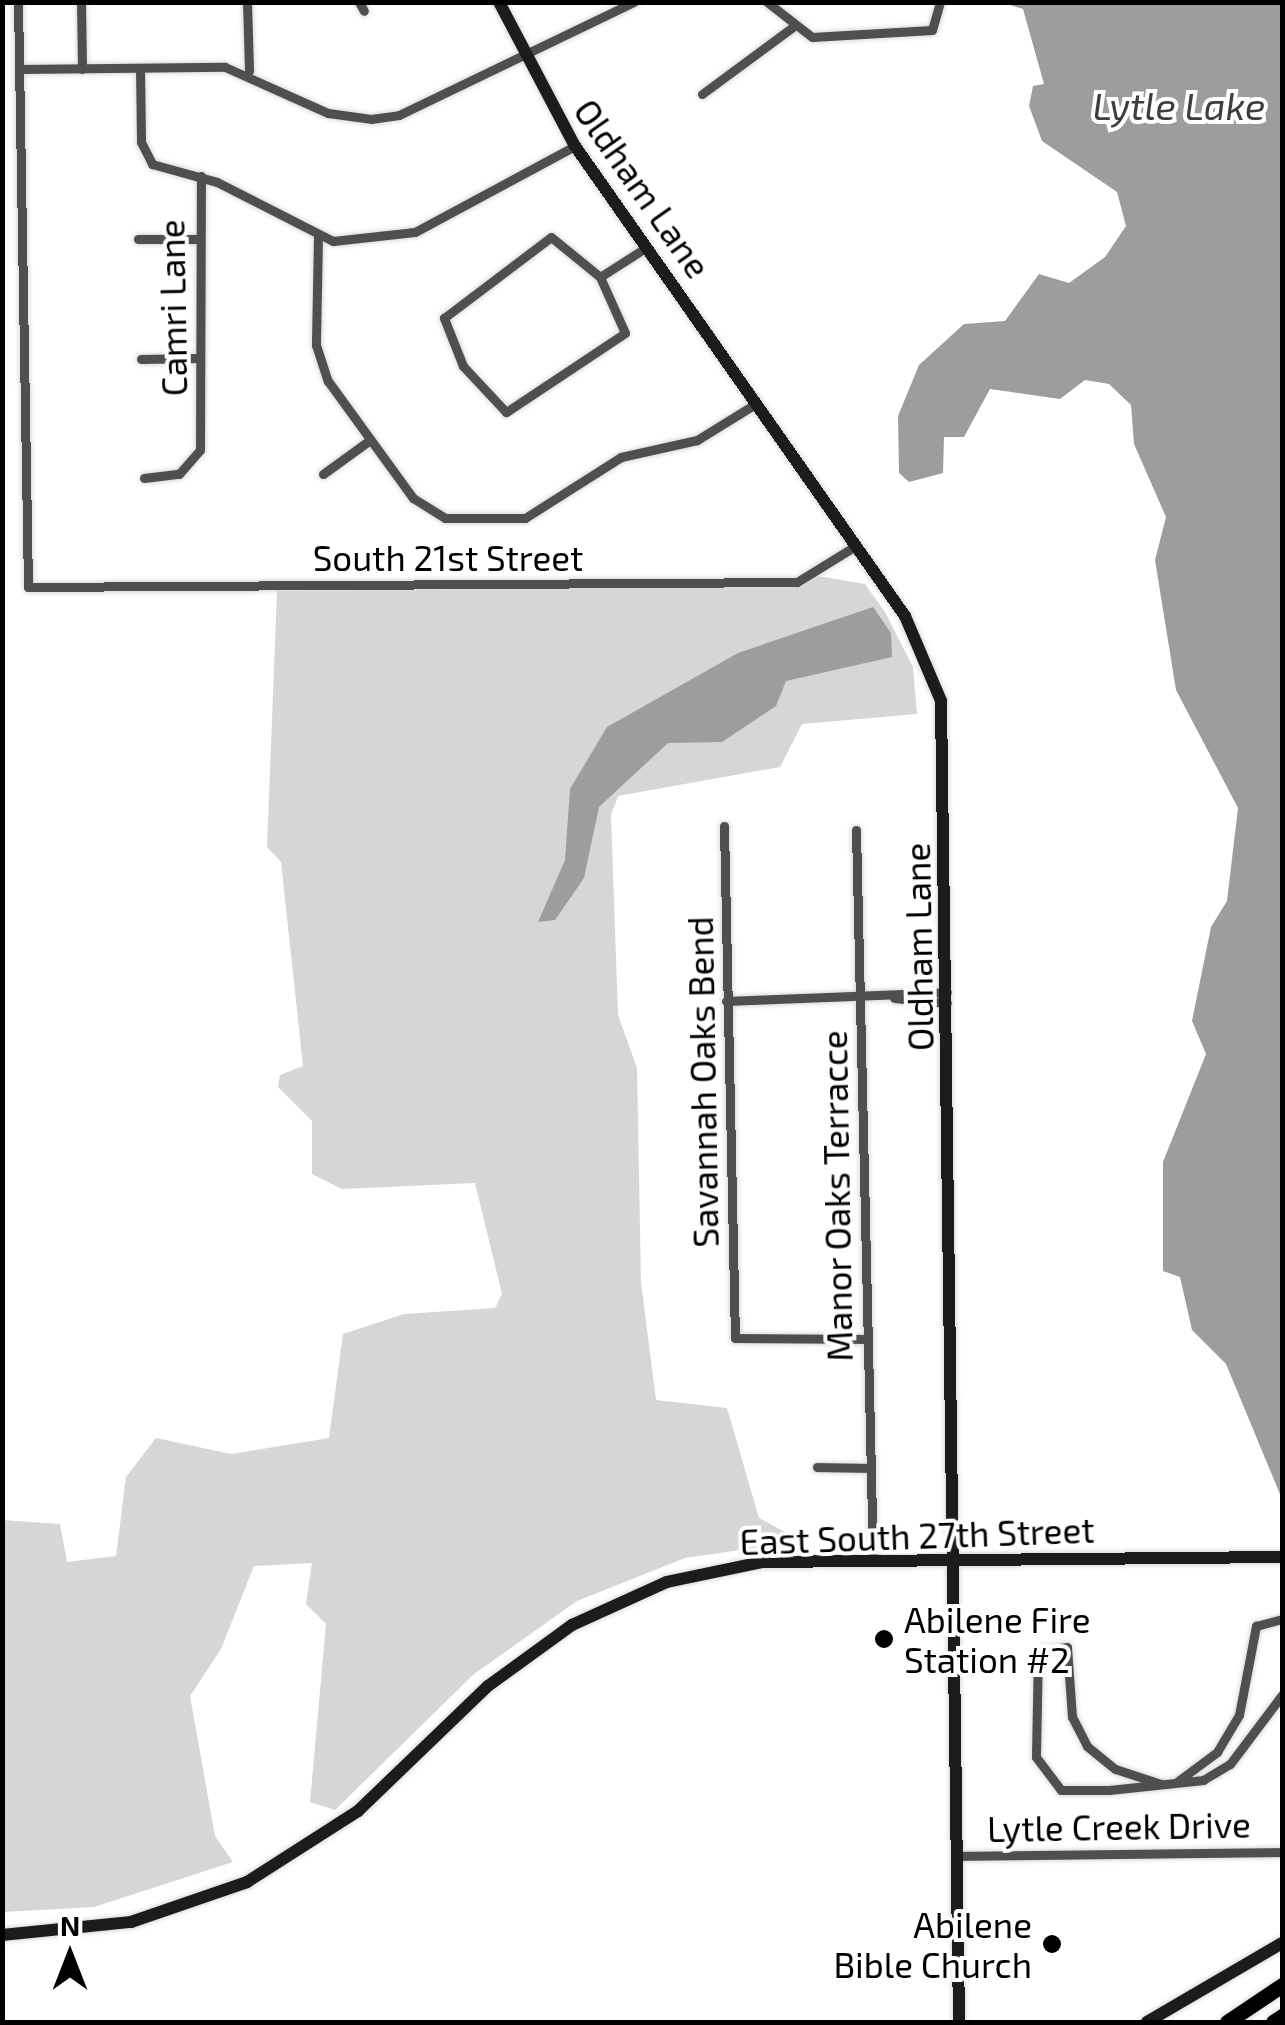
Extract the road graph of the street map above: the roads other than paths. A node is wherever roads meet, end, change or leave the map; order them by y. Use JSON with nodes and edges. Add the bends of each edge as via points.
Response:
{"nodes":[{"id":1,"x":18,"y":2,"type":"edge"},
{"id":2,"x":81,"y":2,"type":"edge"},
{"id":3,"x":247,"y":2,"type":"edge"},
{"id":4,"x":499,"y":2,"type":"edge"},
{"id":5,"x":634,"y":2,"type":"edge"},
{"id":6,"x":768,"y":2,"type":"edge"},
{"id":7,"x":940,"y":2,"type":"edge"},
{"id":8,"x":793,"y":27,"type":"junction"},
{"id":9,"x":521,"y":57,"type":"junction"},
{"id":10,"x":140,"y":68,"type":"junction"},
{"id":11,"x":82,"y":69,"type":"junction"},
{"id":12,"x":20,"y":70,"type":"junction"},
{"id":13,"x":249,"y":71,"type":"junction"},
{"id":14,"x":702,"y":94,"type":"dead end"},
{"id":15,"x":575,"y":146,"type":"junction"},
{"id":16,"x":200,"y":176,"type":"junction"},
{"id":17,"x":318,"y":237,"type":"junction"},
{"id":18,"x":198,"y":238,"type":"junction"},
{"id":19,"x":138,"y":239,"type":"dead end"},
{"id":20,"x":646,"y":247,"type":"junction"},
{"id":21,"x":600,"y":277,"type":"junction"},
{"id":22,"x":200,"y":358,"type":"junction"},
{"id":23,"x":141,"y":359,"type":"dead end"},
{"id":24,"x":758,"y":402,"type":"junction"},
{"id":25,"x":370,"y":440,"type":"junction"},
{"id":26,"x":323,"y":474,"type":"dead end"},
{"id":27,"x":144,"y":478,"type":"dead end"},
{"id":28,"x":857,"y":545,"type":"junction"},
{"id":29,"x":724,"y":826,"type":"dead end"},
{"id":30,"x":856,"y":830,"type":"dead end"},
{"id":31,"x":858,"y":998,"type":"junction"},
{"id":32,"x":948,"y":998,"type":"junction"},
{"id":33,"x":726,"y":1000,"type":"junction"},
{"id":34,"x":867,"y":1338,"type":"junction"},
{"id":35,"x":817,"y":1468,"type":"dead end"},
{"id":36,"x":870,"y":1468,"type":"junction"},
{"id":37,"x":1282,"y":1557,"type":"edge"},
{"id":38,"x":872,"y":1560,"type":"junction"},
{"id":39,"x":953,"y":1561,"type":"junction"},
{"id":40,"x":1282,"y":1619,"type":"edge"},
{"id":41,"x":1282,"y":1695,"type":"edge"},
{"id":42,"x":1239,"y":1716,"type":"junction"},
{"id":43,"x":1257,"y":1724,"type":"junction"},
{"id":44,"x":1203,"y":1762,"type":"junction"},
{"id":45,"x":1203,"y":1780,"type":"junction"},
{"id":46,"x":1160,"y":1784,"type":"junction"},
{"id":47,"x":1174,"y":1784,"type":"junction"},
{"id":48,"x":1282,"y":1852,"type":"edge"},
{"id":49,"x":956,"y":1856,"type":"junction"},
{"id":50,"x":2,"y":1935,"type":"edge"},
{"id":51,"x":1282,"y":1943,"type":"edge"},
{"id":52,"x":1282,"y":1985,"type":"edge"},
{"id":53,"x":1282,"y":2016,"type":"edge"},
{"id":54,"x":959,"y":2022,"type":"edge"},
{"id":55,"x":1146,"y":2022,"type":"edge"},
{"id":56,"x":1227,"y":2022,"type":"edge"},
{"id":57,"x":1273,"y":2022,"type":"edge"}],
"edges":[{"from":1,"to":12,"type":"street"},
{"from":2,"to":11,"type":"street"},
{"from":3,"to":13,"type":"street"},
{"from":4,"to":9,"type":"main road","name":"Oldham Lane"},
{"from":5,"to":9,"type":"street"},
{"from":6,"to":8,"type":"street"},
{"from":7,"to":8,"type":"street","via":[[932,30],[812,37]]},
{"from":8,"to":14,"type":"street"},
{"from":9,"to":13,"type":"street","via":[[371,119],[328,113]]},
{"from":9,"to":15,"type":"main road","name":"Oldham Lane"},
{"from":10,"to":11,"type":"street"},
{"from":10,"to":13,"type":"street"},
{"from":10,"to":16,"type":"street","name":"Camri Lane","via":[[144,152],[162,172]]},
{"from":11,"to":12,"type":"street"},
{"from":12,"to":28,"type":"street","name":"South 21st Street","via":[[28,587],[796,582]]},
{"from":15,"to":17,"type":"street","name":"Camri Lane","via":[[394,240]]},
{"from":15,"to":20,"type":"main road","name":"Oldham Lane"},
{"from":16,"to":17,"type":"street","name":"Camri Lane"},
{"from":16,"to":18,"type":"street","name":"Camri Lane"},
{"from":17,"to":25,"type":"street","via":[[316,345],[328,381]]},
{"from":18,"to":19,"type":"street"},
{"from":18,"to":22,"type":"street","name":"Camri Lane"},
{"from":20,"to":21,"type":"street"},
{"from":20,"to":24,"type":"main road","name":"Oldham Lane"},
{"from":21,"to":21,"type":"street","via":[[551,237],[447,311],[463,366],[506,412],[622,338]]},
{"from":22,"to":23,"type":"street"},
{"from":22,"to":27,"type":"street","name":"Camri Lane","via":[[202,440],[190,468]]},
{"from":24,"to":25,"type":"street","via":[[697,440],[622,457],[556,504],[511,520],[431,512]]},
{"from":24,"to":28,"type":"main road","name":"Oldham Lane"},
{"from":25,"to":26,"type":"street"},
{"from":28,"to":32,"type":"main road","name":"Oldham Lane","via":[[906,616],[940,701]]},
{"from":29,"to":33,"type":"street","name":"Savannah Oaks Bend"},
{"from":30,"to":31,"type":"street","name":"Manor Oaks Terracce"},
{"from":31,"to":32,"type":"street"},
{"from":31,"to":33,"type":"street"},
{"from":31,"to":34,"type":"street","name":"Manor Oaks Terracce"},
{"from":32,"to":39,"type":"main road","name":"Oldham Lane"},
{"from":33,"to":34,"type":"street","name":"Savannah Oaks Bend","via":[[735,1338]]},
{"from":34,"to":36,"type":"street","name":"Manor Oaks Terracce"},
{"from":35,"to":36,"type":"street"},
{"from":36,"to":38,"type":"street","name":"Manor Oaks Terracce"},
{"from":37,"to":39,"type":"main road","name":"East South 27th Street"},
{"from":38,"to":39,"type":"main road","name":"East South 27th Street"},
{"from":38,"to":50,"type":"main road","name":"East South 27th Street","via":[[762,1562],[667,1582],[572,1625],[488,1686],[358,1811],[248,1882],[132,1922]]},
{"from":39,"to":49,"type":"main road","name":"Oldham Lane"},
{"from":40,"to":42,"type":"street","via":[[1264,1620],[1251,1635]]},
{"from":41,"to":43,"type":"street"},
{"from":42,"to":43,"type":"street"},
{"from":42,"to":44,"type":"street"},
{"from":43,"to":45,"type":"street","via":[[1230,1764]]},
{"from":44,"to":45,"type":"street"},
{"from":44,"to":47,"type":"street"},
{"from":45,"to":47,"type":"street"},
{"from":46,"to":46,"type":"street","via":[[1114,1769],[1087,1746],[1072,1716],[1067,1647],[1046,1645],[1035,1662],[1034,1735],[1051,1782],[1079,1790]]},
{"from":46,"to":47,"type":"street"},
{"from":48,"to":49,"type":"street","name":"Lytle Creek Drive"},
{"from":49,"to":54,"type":"main road","name":"Oldham Lane"},
{"from":51,"to":55,"type":"main road"},
{"from":52,"to":56,"type":"highway"},
{"from":53,"to":57,"type":"highway"}]}
